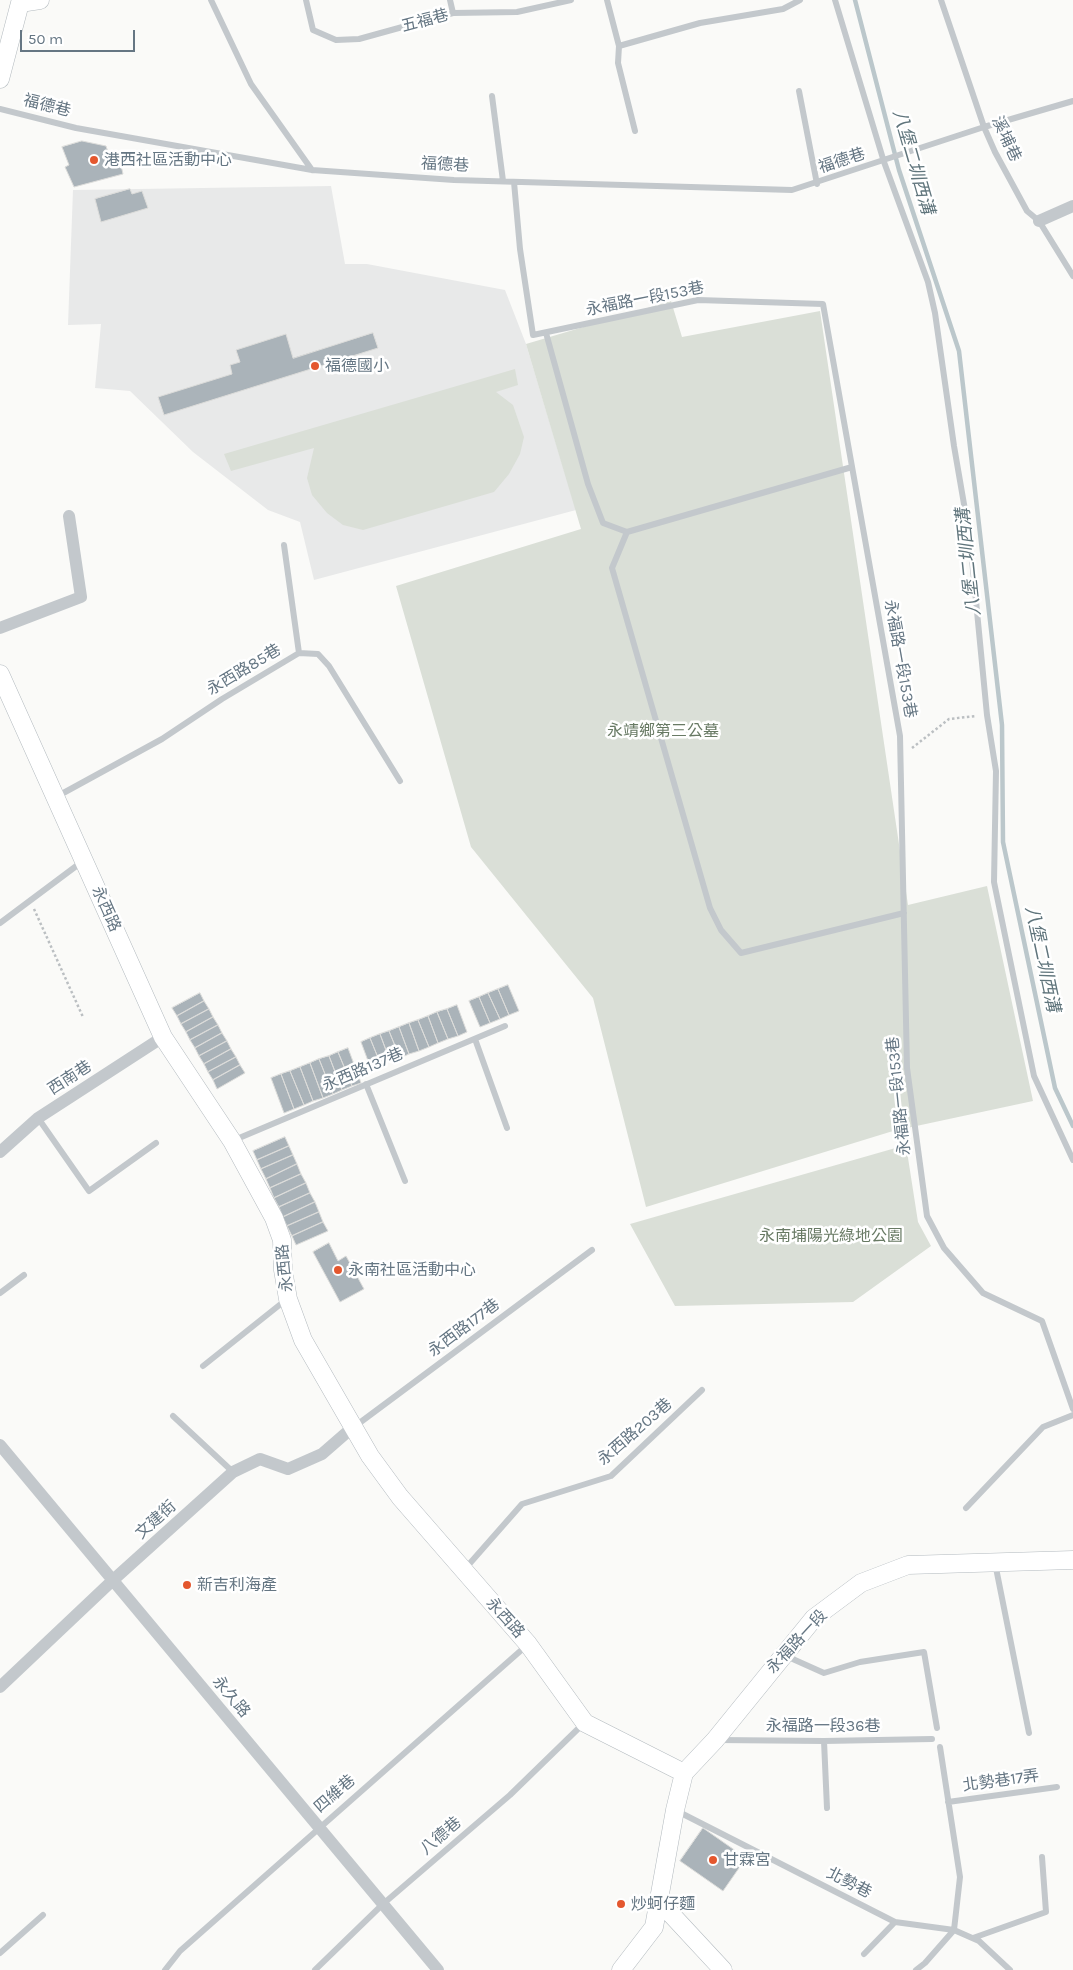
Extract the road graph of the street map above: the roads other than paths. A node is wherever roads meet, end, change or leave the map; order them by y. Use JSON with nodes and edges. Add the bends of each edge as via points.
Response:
{"nodes":[{"id":1,"x":40,"y":0,"type":"edge"},
{"id":2,"x":210,"y":0,"type":"edge"},
{"id":3,"x":306,"y":0,"type":"edge"},
{"id":4,"x":450,"y":0,"type":"edge"},
{"id":5,"x":571,"y":0,"type":"edge"},
{"id":6,"x":607,"y":0,"type":"edge"},
{"id":7,"x":800,"y":0,"type":"edge"},
{"id":8,"x":835,"y":0,"type":"edge"},
{"id":9,"x":941,"y":0,"type":"edge"},
{"id":10,"x":453,"y":13,"type":"junction"},
{"id":11,"x":619,"y":46,"type":"junction"},
{"id":12,"x":0,"y":79,"type":"edge"},
{"id":13,"x":800,"y":92,"type":"dead end"},
{"id":14,"x":492,"y":96,"type":"dead end"},
{"id":15,"x":1073,"y":101,"type":"edge"},
{"id":16,"x":0,"y":109,"type":"edge"},
{"id":17,"x":984,"y":127,"type":"junction"},
{"id":18,"x":635,"y":130,"type":"dead end"},
{"id":19,"x":886,"y":161,"type":"junction"},
{"id":20,"x":312,"y":170,"type":"junction"},
{"id":21,"x":503,"y":182,"type":"junction"},
{"id":22,"x":514,"y":182,"type":"junction"},
{"id":23,"x":817,"y":184,"type":"junction"},
{"id":24,"x":1073,"y":206,"type":"edge"},
{"id":25,"x":1039,"y":221,"type":"junction"},
{"id":26,"x":1073,"y":276,"type":"edge"},
{"id":27,"x":546,"y":333,"type":"junction"},
{"id":28,"x":852,"y":468,"type":"junction"},
{"id":29,"x":69,"y":516,"type":"dead end"},
{"id":30,"x":627,"y":532,"type":"junction"},
{"id":31,"x":284,"y":545,"type":"dead end"},
{"id":32,"x":0,"y":628,"type":"edge"},
{"id":33,"x":299,"y":653,"type":"junction"},
{"id":34,"x":0,"y":674,"type":"edge"},
{"id":35,"x":400,"y":781,"type":"dead end"},
{"id":36,"x":56,"y":797,"type":"junction"},
{"id":37,"x":84,"y":860,"type":"junction"},
{"id":38,"x":904,"y":913,"type":"junction"},
{"id":39,"x":0,"y":923,"type":"edge"},
{"id":40,"x":505,"y":1026,"type":"dead end"},
{"id":41,"x":163,"y":1037,"type":"junction"},
{"id":42,"x":474,"y":1039,"type":"junction"},
{"id":43,"x":366,"y":1084,"type":"junction"},
{"id":44,"x":38,"y":1118,"type":"junction"},
{"id":45,"x":507,"y":1128,"type":"dead end"},
{"id":46,"x":232,"y":1141,"type":"junction"},
{"id":47,"x":156,"y":1144,"type":"dead end"},
{"id":48,"x":0,"y":1152,"type":"edge"},
{"id":49,"x":1073,"y":1160,"type":"edge"},
{"id":50,"x":405,"y":1181,"type":"dead end"},
{"id":51,"x":592,"y":1250,"type":"dead end"},
{"id":52,"x":24,"y":1275,"type":"dead end"},
{"id":53,"x":0,"y":1293,"type":"edge"},
{"id":54,"x":288,"y":1299,"type":"junction"},
{"id":55,"x":203,"y":1366,"type":"dead end"},
{"id":56,"x":702,"y":1390,"type":"dead end"},
{"id":57,"x":1073,"y":1409,"type":"edge"},
{"id":58,"x":1073,"y":1415,"type":"edge"},
{"id":59,"x":173,"y":1416,"type":"dead end"},
{"id":60,"x":353,"y":1428,"type":"junction"},
{"id":61,"x":0,"y":1445,"type":"edge"},
{"id":62,"x":233,"y":1472,"type":"junction"},
{"id":63,"x":966,"y":1508,"type":"dead end"},
{"id":64,"x":1073,"y":1560,"type":"edge"},
{"id":65,"x":995,"y":1562,"type":"junction"},
{"id":66,"x":463,"y":1571,"type":"junction"},
{"id":67,"x":112,"y":1581,"type":"junction"},
{"id":68,"x":528,"y":1644,"type":"junction"},
{"id":69,"x":783,"y":1654,"type":"junction"},
{"id":70,"x":0,"y":1687,"type":"edge"},
{"id":71,"x":585,"y":1723,"type":"junction"},
{"id":72,"x":937,"y":1728,"type":"dead end"},
{"id":73,"x":1029,"y":1733,"type":"dead end"},
{"id":74,"x":932,"y":1738,"type":"dead end"},
{"id":75,"x":715,"y":1740,"type":"junction"},
{"id":76,"x":824,"y":1741,"type":"junction"},
{"id":77,"x":940,"y":1746,"type":"dead end"},
{"id":78,"x":684,"y":1773,"type":"junction"},
{"id":79,"x":1057,"y":1787,"type":"dead end"},
{"id":80,"x":948,"y":1802,"type":"junction"},
{"id":81,"x":827,"y":1808,"type":"dead end"},
{"id":82,"x":675,"y":1810,"type":"junction"},
{"id":83,"x":320,"y":1826,"type":"junction"},
{"id":84,"x":1042,"y":1857,"type":"dead end"},
{"id":85,"x":658,"y":1900,"type":"junction"},
{"id":86,"x":383,"y":1904,"type":"junction"},
{"id":87,"x":43,"y":1915,"type":"dead end"},
{"id":88,"x":895,"y":1922,"type":"junction"},
{"id":89,"x":954,"y":1930,"type":"junction"},
{"id":90,"x":973,"y":1938,"type":"junction"},
{"id":91,"x":0,"y":1953,"type":"edge"},
{"id":92,"x":864,"y":1954,"type":"dead end"},
{"id":93,"x":165,"y":1970,"type":"edge"},
{"id":94,"x":316,"y":1970,"type":"edge"},
{"id":95,"x":438,"y":1970,"type":"edge"},
{"id":96,"x":621,"y":1970,"type":"edge"},
{"id":97,"x":723,"y":1970,"type":"edge"},
{"id":98,"x":916,"y":1970,"type":"edge"},
{"id":99,"x":1010,"y":1970,"type":"edge"}],
"edges":[{"from":1,"to":12,"type":"street","via":[[20,3]]},
{"from":2,"to":20,"type":"lane","via":[[251,84]]},
{"from":3,"to":10,"type":"lane","name":"五福巷","via":[[313,30],[336,40],[359,39]]},
{"from":4,"to":10,"type":"lane"},
{"from":5,"to":10,"type":"lane","name":"五福巷","via":[[517,12]]},
{"from":6,"to":11,"type":"lane"},
{"from":7,"to":11,"type":"lane","via":[[783,9],[700,23]]},
{"from":8,"to":19,"type":"lane"},
{"from":9,"to":17,"type":"lane","name":"溪埔巷"},
{"from":11,"to":18,"type":"lane","via":[[618,63]]},
{"from":13,"to":23,"type":"lane"},
{"from":14,"to":21,"type":"lane"},
{"from":15,"to":17,"type":"lane","name":"福德巷"},
{"from":16,"to":20,"type":"lane","name":"福德巷","via":[[76,128]]},
{"from":17,"to":19,"type":"lane","name":"福德巷"},
{"from":17,"to":25,"type":"lane","name":"溪埔巷","via":[[1027,211]]},
{"from":19,"to":23,"type":"lane","name":"福德巷"},
{"from":19,"to":49,"type":"lane","via":[[928,282],[935,313],[970,539],[987,715],[996,771],[994,882],[1034,1076]]},
{"from":20,"to":21,"type":"lane","name":"福德巷"},
{"from":21,"to":22,"type":"lane","name":"福德巷"},
{"from":22,"to":23,"type":"lane","name":"福德巷","via":[[792,190]]},
{"from":22,"to":27,"type":"lane","via":[[533,335]]},
{"from":24,"to":25,"type":"street"},
{"from":25,"to":26,"type":"lane","name":"溪埔巷"},
{"from":27,"to":28,"type":"lane","name":"永福路一段153巷","via":[[698,300],[823,304]]},
{"from":27,"to":30,"type":"lane","via":[[588,484],[603,523]]},
{"from":28,"to":30,"type":"lane"},
{"from":28,"to":38,"type":"lane","name":"永福路一段153巷","via":[[900,736]]},
{"from":29,"to":32,"type":"street","via":[[81,597]]},
{"from":30,"to":38,"type":"lane","via":[[612,568],[710,908],[721,930],[741,953]]},
{"from":31,"to":33,"type":"lane"},
{"from":33,"to":35,"type":"lane","name":"永西路85巷","via":[[318,654],[329,666]]},
{"from":33,"to":36,"type":"lane","name":"永西路85巷","via":[[162,739]]},
{"from":34,"to":36,"type":"street","name":"永西路"},
{"from":36,"to":37,"type":"street","name":"永西路"},
{"from":37,"to":39,"type":"lane"},
{"from":37,"to":41,"type":"street","name":"永西路"},
{"from":38,"to":57,"type":"lane","name":"永福路一段153巷","via":[[907,1068],[927,1216],[944,1248],[983,1294],[1042,1321]]},
{"from":40,"to":42,"type":"lane","name":"永西路137巷"},
{"from":41,"to":44,"type":"street","name":"西南巷"},
{"from":41,"to":46,"type":"street","name":"永西路"},
{"from":42,"to":43,"type":"lane","name":"永西路137巷"},
{"from":42,"to":45,"type":"lane"},
{"from":43,"to":46,"type":"lane","name":"永西路137巷"},
{"from":43,"to":50,"type":"lane"},
{"from":44,"to":47,"type":"lane","via":[[89,1192]]},
{"from":44,"to":48,"type":"street","name":"西南巷"},
{"from":46,"to":54,"type":"street","name":"永西路","via":[[274,1218],[282,1240],[282,1270]]},
{"from":51,"to":60,"type":"lane","name":"永西路177巷"},
{"from":52,"to":53,"type":"lane"},
{"from":54,"to":55,"type":"lane"},
{"from":54,"to":60,"type":"street","name":"永西路","via":[[303,1340]]},
{"from":56,"to":66,"type":"lane","name":"永西路203巷","via":[[611,1476],[522,1504]]},
{"from":58,"to":63,"type":"lane","via":[[1043,1427]]},
{"from":59,"to":62,"type":"lane"},
{"from":60,"to":62,"type":"street","name":"文建街","via":[[322,1454],[288,1469],[260,1459]]},
{"from":60,"to":66,"type":"street","name":"永西路","via":[[400,1496]]},
{"from":61,"to":67,"type":"street","name":"永久路"},
{"from":62,"to":67,"type":"street","name":"文建街"},
{"from":64,"to":65,"type":"street","name":"永福路一段"},
{"from":65,"to":69,"type":"street","name":"永福路一段","via":[[908,1565],[861,1583],[814,1618]]},
{"from":65,"to":73,"type":"lane"},
{"from":66,"to":68,"type":"street","name":"永西路"},
{"from":67,"to":70,"type":"street","name":"文建街"},
{"from":67,"to":83,"type":"street","name":"永久路"},
{"from":68,"to":71,"type":"street","name":"永西路"},
{"from":68,"to":83,"type":"lane","name":"四維巷"},
{"from":69,"to":72,"type":"lane","via":[[824,1673],[860,1662],[924,1652]]},
{"from":69,"to":75,"type":"street","name":"永福路一段"},
{"from":71,"to":78,"type":"street","name":"永西路"},
{"from":71,"to":86,"type":"lane","name":"八德巷","via":[[510,1795]]},
{"from":74,"to":76,"type":"lane","name":"永福路一段36巷"},
{"from":75,"to":76,"type":"lane","name":"永福路一段36巷"},
{"from":75,"to":78,"type":"street","name":"永福路一段"},
{"from":76,"to":81,"type":"lane"},
{"from":77,"to":80,"type":"lane","name":"北勢巷17弄"},
{"from":78,"to":82,"type":"street","name":"永福路一段"},
{"from":79,"to":80,"type":"lane","name":"北勢巷17弄"},
{"from":80,"to":89,"type":"lane","name":"北勢巷17弄","via":[[960,1878]]},
{"from":82,"to":85,"type":"street","name":"永福路一段"},
{"from":82,"to":88,"type":"lane","name":"北勢巷"},
{"from":83,"to":86,"type":"street","name":"永久路"},
{"from":83,"to":93,"type":"lane","name":"四維巷","via":[[180,1951]]},
{"from":84,"to":90,"type":"lane","via":[[1046,1912]]},
{"from":85,"to":96,"type":"street","name":"永福路一段","via":[[654,1927]]},
{"from":85,"to":97,"type":"street"},
{"from":86,"to":94,"type":"lane","name":"八德巷"},
{"from":86,"to":95,"type":"street","name":"永久路"},
{"from":87,"to":91,"type":"lane"},
{"from":88,"to":89,"type":"lane","name":"北勢巷"},
{"from":88,"to":92,"type":"lane"},
{"from":89,"to":90,"type":"lane","name":"北勢巷"},
{"from":89,"to":98,"type":"lane"},
{"from":90,"to":99,"type":"lane","name":"北勢巷"}]}
